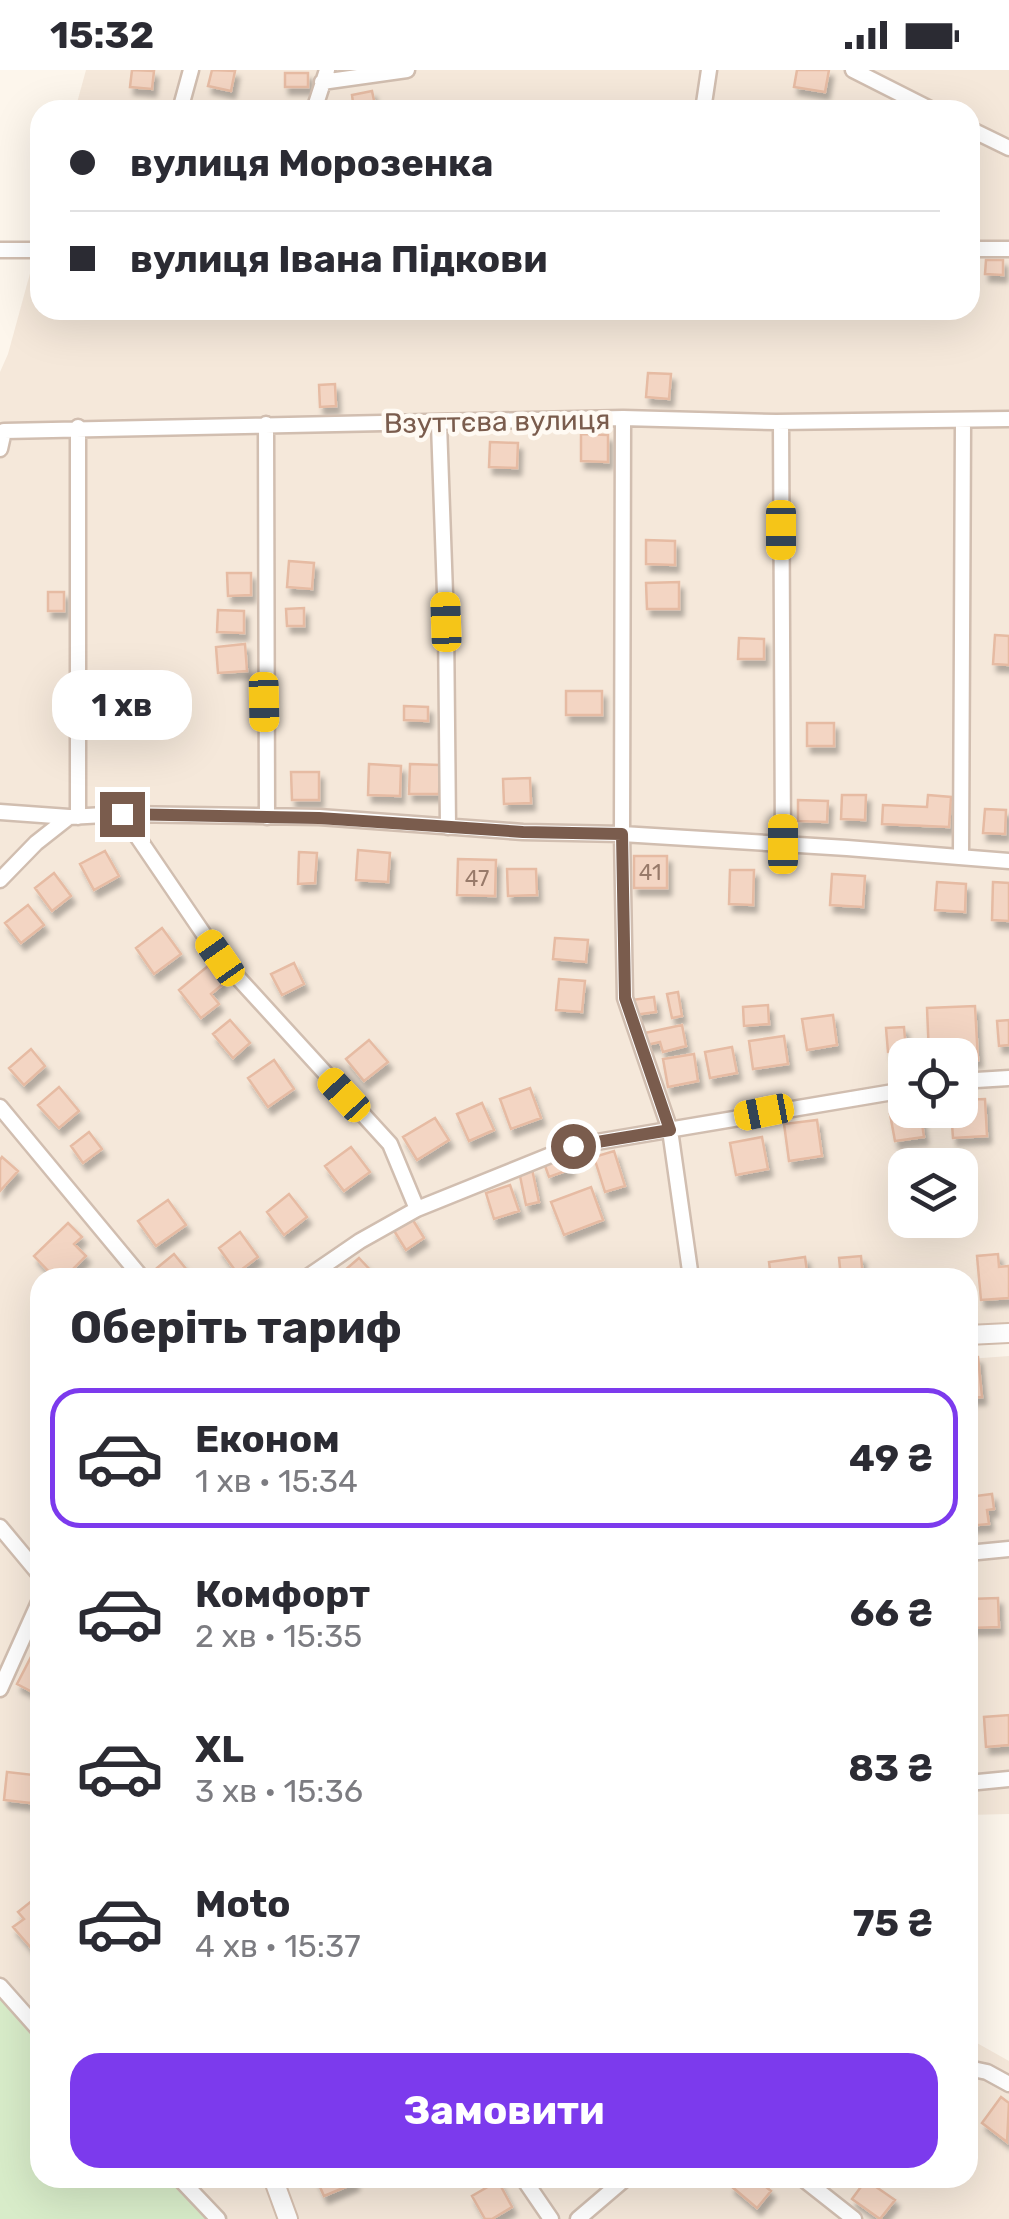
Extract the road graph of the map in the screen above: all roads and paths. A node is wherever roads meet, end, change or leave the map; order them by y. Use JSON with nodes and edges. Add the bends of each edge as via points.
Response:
{"nodes":[{"id":1,"x":191,"y":70,"type":"edge"},
{"id":2,"x":407,"y":70,"type":"edge"},
{"id":3,"x":709,"y":70,"type":"edge"},
{"id":4,"x":853,"y":70,"type":"edge"},
{"id":5,"x":324,"y":76,"type":"edge"},
{"id":6,"x":183,"y":100,"type":"edge"},
{"id":7,"x":317,"y":100,"type":"edge"},
{"id":8,"x":704,"y":100,"type":"edge"},
{"id":9,"x":912,"y":100,"type":"edge"},
{"id":10,"x":980,"y":134,"type":"edge"},
{"id":11,"x":1009,"y":148,"type":"edge"},
{"id":12,"x":980,"y":249,"type":"edge"},
{"id":13,"x":0,"y":250,"type":"edge"},
{"id":14,"x":30,"y":250,"type":"edge"},
{"id":15,"x":1009,"y":250,"type":"edge"},
{"id":16,"x":623,"y":418,"type":"junction"},
{"id":17,"x":1009,"y":419,"type":"edge"},
{"id":18,"x":781,"y":422,"type":"junction"},
{"id":19,"x":963,"y":422,"type":"junction"},
{"id":20,"x":266,"y":424,"type":"junction"},
{"id":21,"x":439,"y":424,"type":"junction"},
{"id":22,"x":78,"y":427,"type":"junction"},
{"id":23,"x":0,"y":449,"type":"edge"},
{"id":24,"x":0,"y":812,"type":"edge"},
{"id":25,"x":122,"y":814,"type":"junction"},
{"id":26,"x":73,"y":817,"type":"junction"},
{"id":27,"x":266,"y":817,"type":"junction"},
{"id":28,"x":448,"y":826,"type":"junction"},
{"id":29,"x":622,"y":834,"type":"junction"},
{"id":30,"x":783,"y":844,"type":"junction"},
{"id":31,"x":961,"y":857,"type":"junction"},
{"id":32,"x":1009,"y":861,"type":"edge"},
{"id":33,"x":0,"y":880,"type":"edge"},
{"id":34,"x":1009,"y":1078,"type":"edge"},
{"id":35,"x":978,"y":1080,"type":"edge"},
{"id":36,"x":888,"y":1093,"type":"edge"},
{"id":37,"x":0,"y":1107,"type":"edge"},
{"id":38,"x":670,"y":1130,"type":"junction"},
{"id":39,"x":417,"y":1209,"type":"junction"},
{"id":40,"x":134,"y":1268,"type":"edge"},
{"id":41,"x":321,"y":1268,"type":"edge"},
{"id":42,"x":689,"y":1268,"type":"edge"},
{"id":43,"x":1009,"y":1333,"type":"edge"},
{"id":44,"x":978,"y":1335,"type":"edge"},
{"id":45,"x":0,"y":1527,"type":"edge"},
{"id":46,"x":1009,"y":1549,"type":"edge"},
{"id":47,"x":978,"y":1552,"type":"edge"},
{"id":48,"x":30,"y":1564,"type":"edge"},
{"id":49,"x":30,"y":1622,"type":"edge"},
{"id":50,"x":0,"y":1689,"type":"edge"},
{"id":51,"x":1009,"y":1780,"type":"edge"},
{"id":52,"x":978,"y":1782,"type":"edge"},
{"id":53,"x":0,"y":1986,"type":"edge"},
{"id":54,"x":30,"y":2019,"type":"edge"},
{"id":55,"x":978,"y":2070,"type":"edge"},
{"id":56,"x":1009,"y":2084,"type":"edge"},
{"id":57,"x":189,"y":2188,"type":"edge"},
{"id":58,"x":277,"y":2188,"type":"edge"},
{"id":59,"x":530,"y":2188,"type":"edge"},
{"id":60,"x":614,"y":2188,"type":"edge"},
{"id":61,"x":815,"y":2188,"type":"edge"},
{"id":62,"x":218,"y":2219,"type":"edge"},
{"id":63,"x":288,"y":2219,"type":"edge"},
{"id":64,"x":550,"y":2219,"type":"edge"},
{"id":65,"x":578,"y":2219,"type":"edge"},
{"id":66,"x":854,"y":2219,"type":"edge"}],
"edges":[{"from":1,"to":6,"type":"street"},
{"from":2,"to":5,"type":"street"},
{"from":3,"to":8,"type":"street"},
{"from":4,"to":9,"type":"street"},
{"from":5,"to":7,"type":"street"},
{"from":10,"to":11,"type":"street"},
{"from":12,"to":15,"type":"street"},
{"from":13,"to":14,"type":"street"},
{"from":16,"to":18,"type":"street","name":"Взуттєва вулиця"},
{"from":16,"to":21,"type":"street","name":"Взуттєва вулиця"},
{"from":16,"to":29,"type":"street"},
{"from":17,"to":19,"type":"street","name":"Взуттєва вулиця"},
{"from":18,"to":19,"type":"street","name":"Взуттєва вулиця"},
{"from":18,"to":30,"type":"street"},
{"from":19,"to":31,"type":"street"},
{"from":20,"to":21,"type":"street","name":"Взуттєва вулиця"},
{"from":20,"to":22,"type":"street","name":"Взуттєва вулиця"},
{"from":20,"to":27,"type":"street"},
{"from":21,"to":28,"type":"street"},
{"from":22,"to":23,"type":"street","name":"Взуттєва вулиця","via":[[4,431]]},
{"from":22,"to":26,"type":"street"},
{"from":24,"to":26,"type":"street"},
{"from":25,"to":26,"type":"street"},
{"from":25,"to":27,"type":"street"},
{"from":25,"to":39,"type":"street","via":[[220,958],[390,1144]]},
{"from":26,"to":33,"type":"street","via":[[36,842]]},
{"from":27,"to":28,"type":"street"},
{"from":28,"to":29,"type":"street"},
{"from":29,"to":30,"type":"street"},
{"from":29,"to":38,"type":"street","via":[[625,998]]},
{"from":30,"to":31,"type":"street"},
{"from":31,"to":32,"type":"street"},
{"from":34,"to":35,"type":"street"},
{"from":36,"to":38,"type":"street"},
{"from":37,"to":40,"type":"street"},
{"from":38,"to":39,"type":"street","via":[[573,1146]]},
{"from":38,"to":42,"type":"street"},
{"from":39,"to":41,"type":"street"},
{"from":43,"to":44,"type":"street"},
{"from":45,"to":48,"type":"street"},
{"from":46,"to":47,"type":"street"},
{"from":49,"to":50,"type":"street"},
{"from":51,"to":52,"type":"street"},
{"from":53,"to":54,"type":"street"},
{"from":55,"to":56,"type":"street"},
{"from":57,"to":62,"type":"street"},
{"from":58,"to":63,"type":"street"},
{"from":59,"to":64,"type":"street"},
{"from":60,"to":65,"type":"street"},
{"from":61,"to":66,"type":"street"}]}
